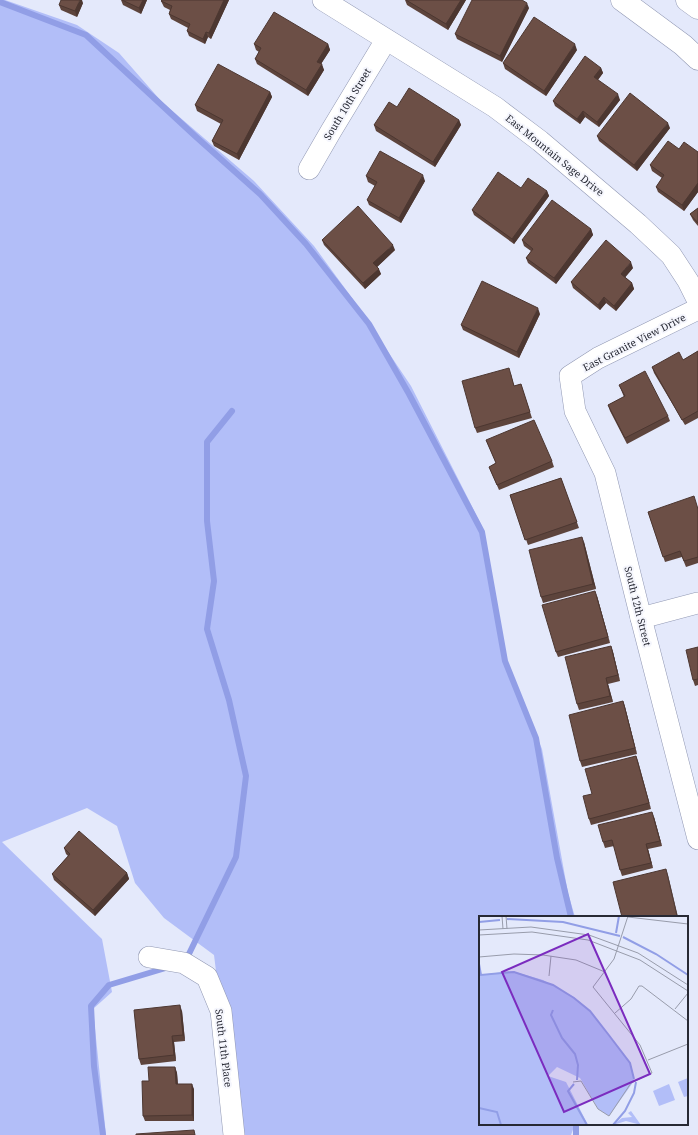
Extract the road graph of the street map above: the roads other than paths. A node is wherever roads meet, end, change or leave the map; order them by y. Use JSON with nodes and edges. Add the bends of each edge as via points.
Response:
{"nodes":[{"id":1,"x":323,"y":0,"type":"edge"},
{"id":2,"x":622,"y":0,"type":"edge"},
{"id":3,"x":687,"y":0,"type":"edge"},
{"id":4,"x":698,"y":8,"type":"edge"},
{"id":5,"x":386,"y":40,"type":"junction"},
{"id":6,"x":698,"y":59,"type":"edge"},
{"id":7,"x":310,"y":168,"type":"dead end"},
{"id":8,"x":698,"y":301,"type":"edge"},
{"id":9,"x":698,"y":309,"type":"edge"},
{"id":10,"x":570,"y":376,"type":"joint"},
{"id":11,"x":698,"y":603,"type":"edge"},
{"id":12,"x":641,"y":618,"type":"junction"},
{"id":13,"x":698,"y":839,"type":"edge"},
{"id":14,"x":150,"y":957,"type":"dead end"},
{"id":15,"x":234,"y":1135,"type":"edge"}],
"edges":[{"from":1,"to":5,"type":"street","name":"East Mountain Sage Drive"},
{"from":2,"to":6,"type":"street"},
{"from":3,"to":4,"type":"street"},
{"from":5,"to":7,"type":"street","name":"South 10th Street","via":[[330,130]]},
{"from":5,"to":8,"type":"street","name":"East Mountain Sage Drive","via":[[495,107],[540,140],[671,255]]},
{"from":9,"to":10,"type":"street","name":"East Granite View Drive","via":[[598,358]]},
{"from":10,"to":12,"type":"street","name":"South 12th Street","via":[[575,411],[606,473]]},
{"from":11,"to":12,"type":"street"},
{"from":12,"to":13,"type":"street","name":"South 12th Street"},
{"from":14,"to":15,"type":"street","name":"South 11th Place","via":[[184,963],[207,977],[221,1011]]}]}
